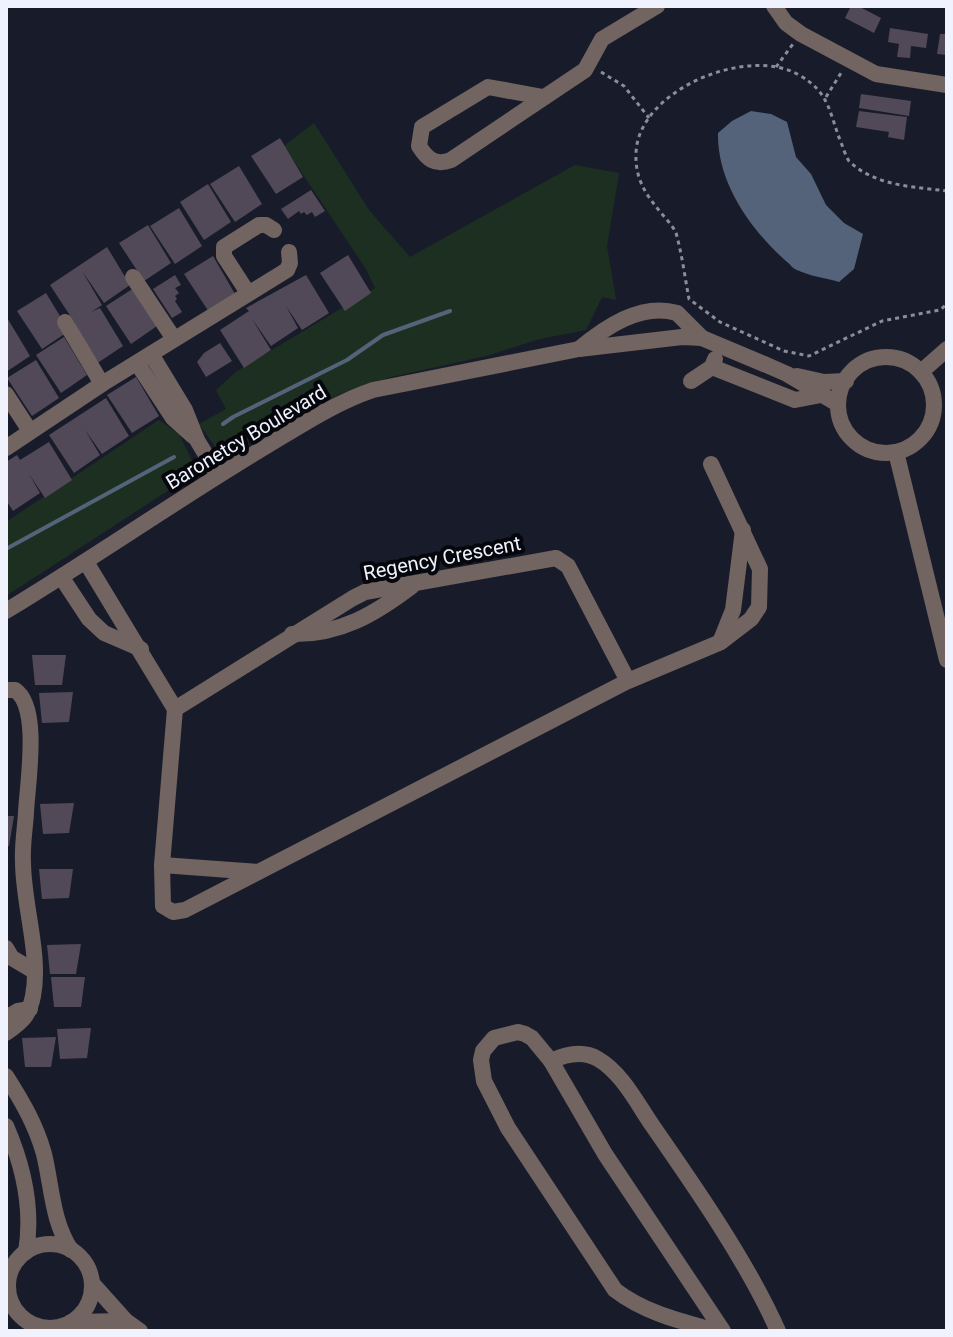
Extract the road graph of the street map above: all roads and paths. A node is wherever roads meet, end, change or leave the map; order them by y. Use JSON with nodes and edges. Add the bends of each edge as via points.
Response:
{"nodes":[{"id":1,"x":657,"y":6,"type":"edge"},
{"id":2,"x":774,"y":6,"type":"edge"},
{"id":3,"x":801,"y":34,"type":"junction"},
{"id":4,"x":852,"y":62,"type":"junction"},
{"id":5,"x":589,"y":64,"type":"junction"},
{"id":6,"x":776,"y":67,"type":"junction"},
{"id":7,"x":947,"y":85,"type":"edge"},
{"id":8,"x":548,"y":95,"type":"junction"},
{"id":9,"x":826,"y":97,"type":"junction"},
{"id":10,"x":649,"y":118,"type":"junction"},
{"id":11,"x":947,"y":191,"type":"edge"},
{"id":12,"x":274,"y":230,"type":"dead end"},
{"id":13,"x":289,"y":252,"type":"dead end"},
{"id":14,"x":133,"y":277,"type":"dead end"},
{"id":15,"x":248,"y":293,"type":"junction"},
{"id":16,"x":947,"y":304,"type":"edge"},
{"id":17,"x":65,"y":322,"type":"dead end"},
{"id":18,"x":702,"y":338,"type":"junction"},
{"id":19,"x":174,"y":339,"type":"junction"},
{"id":20,"x":720,"y":346,"type":"junction"},
{"id":21,"x":579,"y":349,"type":"junction"},
{"id":22,"x":947,"y":349,"type":"edge"},
{"id":23,"x":144,"y":358,"type":"junction"},
{"id":24,"x":712,"y":367,"type":"junction"},
{"id":25,"x":921,"y":372,"type":"junction"},
{"id":26,"x":787,"y":374,"type":"junction"},
{"id":27,"x":691,"y":381,"type":"dead end"},
{"id":28,"x":846,"y":381,"type":"junction"},
{"id":29,"x":102,"y":384,"type":"junction"},
{"id":30,"x":6,"y":394,"type":"edge"},
{"id":31,"x":821,"y":395,"type":"junction"},
{"id":32,"x":838,"y":404,"type":"junction"},
{"id":33,"x":30,"y":431,"type":"junction"},
{"id":34,"x":6,"y":448,"type":"edge"},
{"id":35,"x":896,"y":452,"type":"junction"},
{"id":36,"x":711,"y":464,"type":"dead end"},
{"id":37,"x":218,"y":475,"type":"junction"},
{"id":38,"x":743,"y":530,"type":"junction"},
{"id":39,"x":82,"y":564,"type":"junction"},
{"id":40,"x":62,"y":578,"type":"junction"},
{"id":41,"x":416,"y":582,"type":"junction"},
{"id":42,"x":6,"y":611,"type":"edge"},
{"id":43,"x":291,"y":634,"type":"junction"},
{"id":44,"x":136,"y":642,"type":"junction"},
{"id":45,"x":721,"y":642,"type":"junction"},
{"id":46,"x":947,"y":660,"type":"edge"},
{"id":47,"x":628,"y":681,"type":"junction"},
{"id":48,"x":6,"y":690,"type":"edge"},
{"id":49,"x":175,"y":709,"type":"junction"},
{"id":50,"x":162,"y":865,"type":"junction"},
{"id":51,"x":260,"y":872,"type":"junction"},
{"id":52,"x":6,"y":948,"type":"edge"},
{"id":53,"x":34,"y":971,"type":"junction"},
{"id":54,"x":30,"y":1009,"type":"junction"},
{"id":55,"x":6,"y":1018,"type":"edge"},
{"id":56,"x":6,"y":1033,"type":"edge"},
{"id":57,"x":551,"y":1061,"type":"junction"},
{"id":58,"x":6,"y":1076,"type":"edge"},
{"id":59,"x":6,"y":1126,"type":"edge"},
{"id":60,"x":71,"y":1250,"type":"junction"},
{"id":61,"x":26,"y":1252,"type":"junction"},
{"id":62,"x":92,"y":1283,"type":"junction"},
{"id":63,"x":8,"y":1298,"type":"edge"},
{"id":64,"x":126,"y":1321,"type":"junction"},
{"id":65,"x":71,"y":1322,"type":"junction"},
{"id":66,"x":25,"y":1327,"type":"edge"},
{"id":67,"x":140,"y":1331,"type":"edge"},
{"id":68,"x":716,"y":1331,"type":"edge"},
{"id":69,"x":723,"y":1331,"type":"edge"},
{"id":70,"x":778,"y":1331,"type":"edge"}],
"edges":[{"from":1,"to":5,"type":"street","via":[[602,39]]},
{"from":2,"to":3,"type":"street"},
{"from":3,"to":4,"type":"street"},
{"from":3,"to":6,"type":"path"},
{"from":4,"to":7,"type":"street","via":[[876,74]]},
{"from":4,"to":9,"type":"path"},
{"from":5,"to":8,"type":"street"},
{"from":5,"to":10,"type":"path","via":[[624,86]]},
{"from":6,"to":9,"type":"path","via":[[799,74]]},
{"from":6,"to":10,"type":"path","via":[[718,71],[676,92]]},
{"from":8,"to":8,"type":"street","via":[[451,160],[435,162],[419,146],[422,127],[488,87]]},
{"from":9,"to":11,"type":"path","via":[[848,160],[898,185]]},
{"from":10,"to":16,"type":"path","via":[[635,154],[642,190],[675,230],[689,299],[720,322],[784,351],[809,356],[882,321],[940,310]]},
{"from":12,"to":15,"type":"street","via":[[259,225],[224,247],[224,256]]},
{"from":13,"to":15,"type":"street","via":[[287,270]]},
{"from":14,"to":19,"type":"street"},
{"from":15,"to":19,"type":"street"},
{"from":17,"to":29,"type":"street"},
{"from":18,"to":20,"type":"street","name":"Baronetcy Boulevard"},
{"from":18,"to":21,"type":"street","name":"Baronetcy Boulevard"},
{"from":18,"to":21,"type":"street","name":"Baronetcy Boulevard","via":[[683,316],[597,334]]},
{"from":19,"to":23,"type":"street"},
{"from":20,"to":24,"type":"street"},
{"from":20,"to":26,"type":"street","name":"Baronetcy Boulevard"},
{"from":21,"to":37,"type":"street","name":"Baronetcy Boulevard","via":[[373,390],[341,402]]},
{"from":22,"to":25,"type":"street"},
{"from":23,"to":29,"type":"street"},
{"from":23,"to":37,"type":"street","via":[[173,418],[197,440]]},
{"from":24,"to":27,"type":"street"},
{"from":24,"to":31,"type":"street","via":[[795,400]]},
{"from":25,"to":28,"type":"street","via":[[900,360],[876,358],[860,364]]},
{"from":25,"to":35,"type":"street","via":[[934,403],[932,419],[924,434]]},
{"from":26,"to":28,"type":"street","name":"Baronetcy Boulevard"},
{"from":26,"to":31,"type":"street","name":"Baronetcy Boulevard"},
{"from":28,"to":32,"type":"street"},
{"from":29,"to":33,"type":"street"},
{"from":30,"to":33,"type":"street"},
{"from":31,"to":32,"type":"street","name":"Baronetcy Boulevard"},
{"from":32,"to":35,"type":"street","via":[[855,442],[882,453]]},
{"from":33,"to":34,"type":"street"},
{"from":35,"to":46,"type":"street"},
{"from":36,"to":38,"type":"street"},
{"from":37,"to":39,"type":"street","name":"Baronetcy Boulevard"},
{"from":38,"to":45,"type":"street","via":[[733,610]]},
{"from":38,"to":45,"type":"street","via":[[760,569],[759,607]]},
{"from":39,"to":40,"type":"street","name":"Baronetcy Boulevard"},
{"from":39,"to":44,"type":"street","via":[[118,627]]},
{"from":40,"to":42,"type":"street","name":"Baronetcy Boulevard"},
{"from":40,"to":44,"type":"street","via":[[104,633]]},
{"from":41,"to":43,"type":"street","name":"Regency Crescent","via":[[365,592]]},
{"from":41,"to":43,"type":"street","via":[[360,621],[314,635]]},
{"from":41,"to":47,"type":"street","name":"Regency Crescent","via":[[550,557],[561,560]]},
{"from":43,"to":49,"type":"street","name":"Regency Crescent"},
{"from":44,"to":49,"type":"street"},
{"from":45,"to":47,"type":"street"},
{"from":47,"to":51,"type":"street"},
{"from":48,"to":53,"type":"street","via":[[23,696],[31,727],[23,862]]},
{"from":49,"to":50,"type":"street"},
{"from":50,"to":51,"type":"street"},
{"from":50,"to":51,"type":"street","via":[[163,906],[173,912]]},
{"from":52,"to":53,"type":"street"},
{"from":53,"to":54,"type":"street"},
{"from":54,"to":55,"type":"street"},
{"from":54,"to":56,"type":"street","via":[[25,1021]]},
{"from":57,"to":68,"type":"street","via":[[525,1034],[506,1034],[486,1045],[482,1073],[508,1128],[615,1290],[658,1314]]},
{"from":57,"to":69,"type":"street","via":[[605,1154]]},
{"from":57,"to":70,"type":"street","via":[[582,1054],[596,1057],[615,1072],[704,1204]]},
{"from":58,"to":60,"type":"street","via":[[30,1115],[56,1217]]},
{"from":59,"to":61,"type":"street","via":[[26,1196]]},
{"from":60,"to":61,"type":"street","via":[[48,1244]]},
{"from":60,"to":62,"type":"street","via":[[85,1263]]},
{"from":61,"to":63,"type":"street","via":[[12,1269]]},
{"from":62,"to":64,"type":"street"},
{"from":62,"to":65,"type":"street","via":[[87,1305]]},
{"from":63,"to":66,"type":"street"},
{"from":64,"to":65,"type":"street"},
{"from":64,"to":67,"type":"street"},
{"from":65,"to":66,"type":"street"}]}
